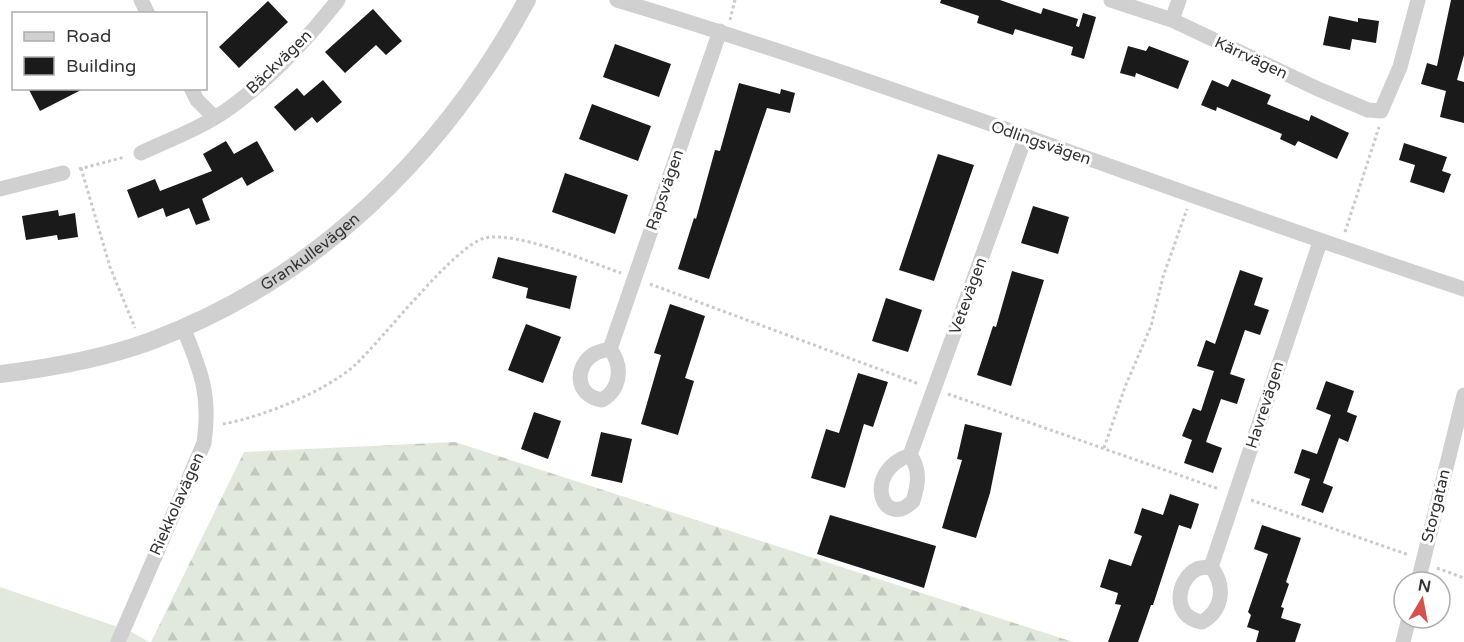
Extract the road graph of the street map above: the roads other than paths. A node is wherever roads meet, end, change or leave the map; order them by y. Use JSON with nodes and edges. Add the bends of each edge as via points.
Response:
{"nodes":[{"id":1,"x":339,"y":0,"type":"edge"},
{"id":2,"x":527,"y":0,"type":"edge"},
{"id":3,"x":617,"y":0,"type":"edge"},
{"id":4,"x":1111,"y":0,"type":"edge"},
{"id":5,"x":1179,"y":0,"type":"edge"},
{"id":6,"x":1418,"y":0,"type":"edge"},
{"id":7,"x":1172,"y":20,"type":"junction"},
{"id":8,"x":720,"y":31,"type":"junction"},
{"id":9,"x":192,"y":90,"type":"edge"},
{"id":10,"x":214,"y":117,"type":"junction"},
{"id":11,"x":1025,"y":138,"type":"junction"},
{"id":12,"x":141,"y":153,"type":"road end"},
{"id":13,"x":63,"y":173,"type":"road end"},
{"id":14,"x":0,"y":189,"type":"edge"},
{"id":15,"x":1320,"y":242,"type":"junction"},
{"id":16,"x":1464,"y":289,"type":"edge"},
{"id":17,"x":183,"y":327,"type":"junction"},
{"id":18,"x":610,"y":349,"type":"dead end"},
{"id":19,"x":0,"y":374,"type":"edge"},
{"id":20,"x":1464,"y":395,"type":"edge"},
{"id":21,"x":910,"y":455,"type":"dead end"},
{"id":22,"x":1211,"y":567,"type":"dead end"},
{"id":23,"x":1421,"y":570,"type":"edge"},
{"id":24,"x":118,"y":642,"type":"edge"}],
"edges":[{"from":1,"to":10,"type":"street","name":"Bäckvägen","via":[[281,62],[231,107]]},
{"from":2,"to":17,"type":"street","name":"Grankullevägen","via":[[498,54],[437,136],[391,188],[338,234],[263,285]]},
{"from":3,"to":8,"type":"street","name":"Odlingsvägen"},
{"from":4,"to":7,"type":"street","name":"Kärrvägen"},
{"from":5,"to":7,"type":"street"},
{"from":6,"to":7,"type":"street","name":"Kärrvägen","via":[[1400,67],[1384,106],[1368,110]]},
{"from":8,"to":11,"type":"street","name":"Odlingsvägen"},
{"from":8,"to":18,"type":"street","name":"Rapsvägen"},
{"from":9,"to":10,"type":"street"},
{"from":10,"to":12,"type":"street","name":"Bäckvägen"},
{"from":11,"to":15,"type":"street","name":"Odlingsvägen"},
{"from":11,"to":21,"type":"street","name":"Vetevägen"},
{"from":13,"to":14,"type":"street"},
{"from":15,"to":16,"type":"street","name":"Odlingsvägen"},
{"from":15,"to":22,"type":"street","name":"Havrevägen"},
{"from":17,"to":19,"type":"street","name":"Grankullevägen","via":[[142,344],[52,367]]},
{"from":17,"to":24,"type":"street","name":"Riekkolavägen","via":[[201,374],[208,412],[204,443]]},
{"from":20,"to":23,"type":"street","name":"Storgatan"}]}
